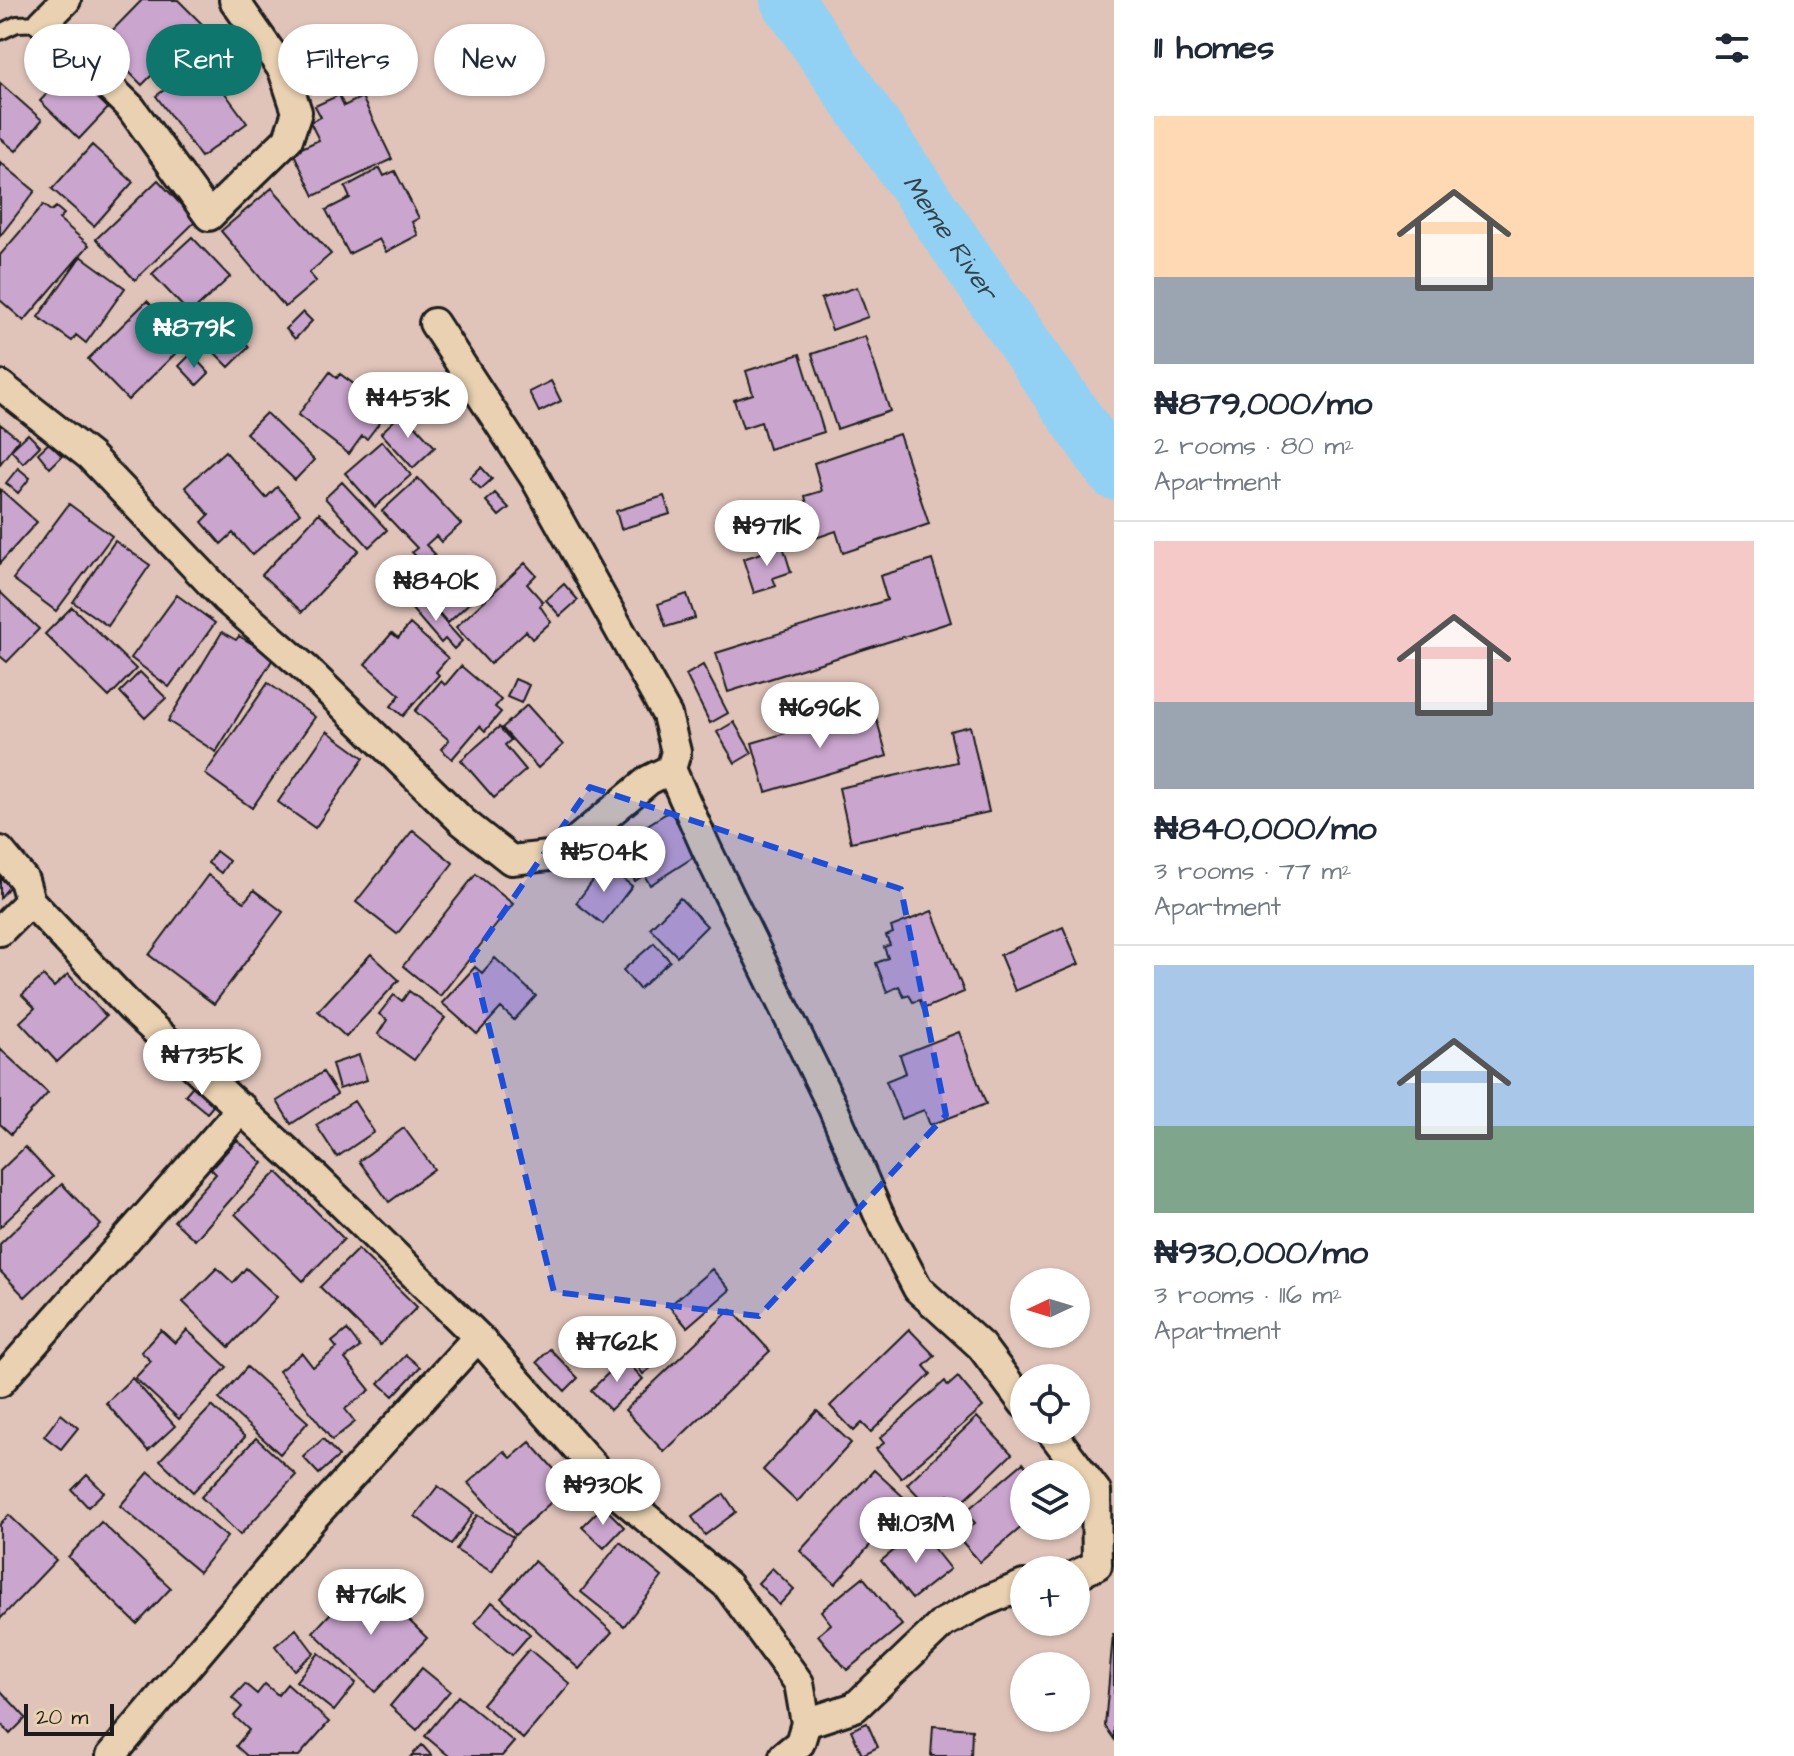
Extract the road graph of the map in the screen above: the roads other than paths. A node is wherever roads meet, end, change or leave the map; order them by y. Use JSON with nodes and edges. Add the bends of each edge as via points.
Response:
{"nodes":[{"id":1,"x":66,"y":0,"type":"edge"},
{"id":2,"x":234,"y":0,"type":"edge"},
{"id":3,"x":43,"y":23,"type":"junction"},
{"id":4,"x":0,"y":32,"type":"edge"},
{"id":5,"x":434,"y":323,"type":"dead end"},
{"id":6,"x":0,"y":385,"type":"edge"},
{"id":7,"x":671,"y":769,"type":"junction"},
{"id":8,"x":0,"y":851,"type":"edge"},
{"id":9,"x":30,"y":901,"type":"junction"},
{"id":10,"x":0,"y":931,"type":"edge"},
{"id":11,"x":242,"y":1108,"type":"junction"},
{"id":12,"x":478,"y":1337,"type":"junction"},
{"id":13,"x":0,"y":1382,"type":"edge"},
{"id":14,"x":1010,"y":1385,"type":"edge"},
{"id":15,"x":1061,"y":1444,"type":"edge"},
{"id":16,"x":1090,"y":1568,"type":"edge"},
{"id":17,"x":1010,"y":1591,"type":"edge"},
{"id":18,"x":799,"y":1683,"type":"junction"},
{"id":19,"x":855,"y":1707,"type":"junction"},
{"id":20,"x":806,"y":1723,"type":"junction"},
{"id":21,"x":111,"y":1756,"type":"edge"},
{"id":22,"x":784,"y":1756,"type":"edge"}],
"edges":[{"from":1,"to":3,"type":"street"},
{"from":2,"to":3,"type":"street","via":[[283,70],[297,112],[288,139],[209,216],[131,108]]},
{"from":3,"to":4,"type":"lane","via":[[17,24]]},
{"from":5,"to":7,"type":"street","via":[[535,478],[667,715],[676,752]]},
{"from":6,"to":7,"type":"street","via":[[90,456],[226,599],[463,822],[511,860],[559,855],[649,780]]},
{"from":7,"to":14,"type":"street","via":[[918,1289],[981,1346]]},
{"from":8,"to":9,"type":"street","via":[[24,880]]},
{"from":9,"to":10,"type":"street"},
{"from":9,"to":11,"type":"street","via":[[132,1009]]},
{"from":11,"to":12,"type":"street"},
{"from":11,"to":13,"type":"street"},
{"from":12,"to":18,"type":"street","via":[[620,1496],[727,1585]]},
{"from":12,"to":21,"type":"street","via":[[316,1514]]},
{"from":15,"to":16,"type":"street","via":[[1096,1491],[1097,1565]]},
{"from":17,"to":19,"type":"street","via":[[943,1623]]},
{"from":18,"to":19,"type":"street"},
{"from":18,"to":20,"type":"street"},
{"from":19,"to":20,"type":"street"},
{"from":20,"to":22,"type":"street","via":[[800,1743]]}]}
